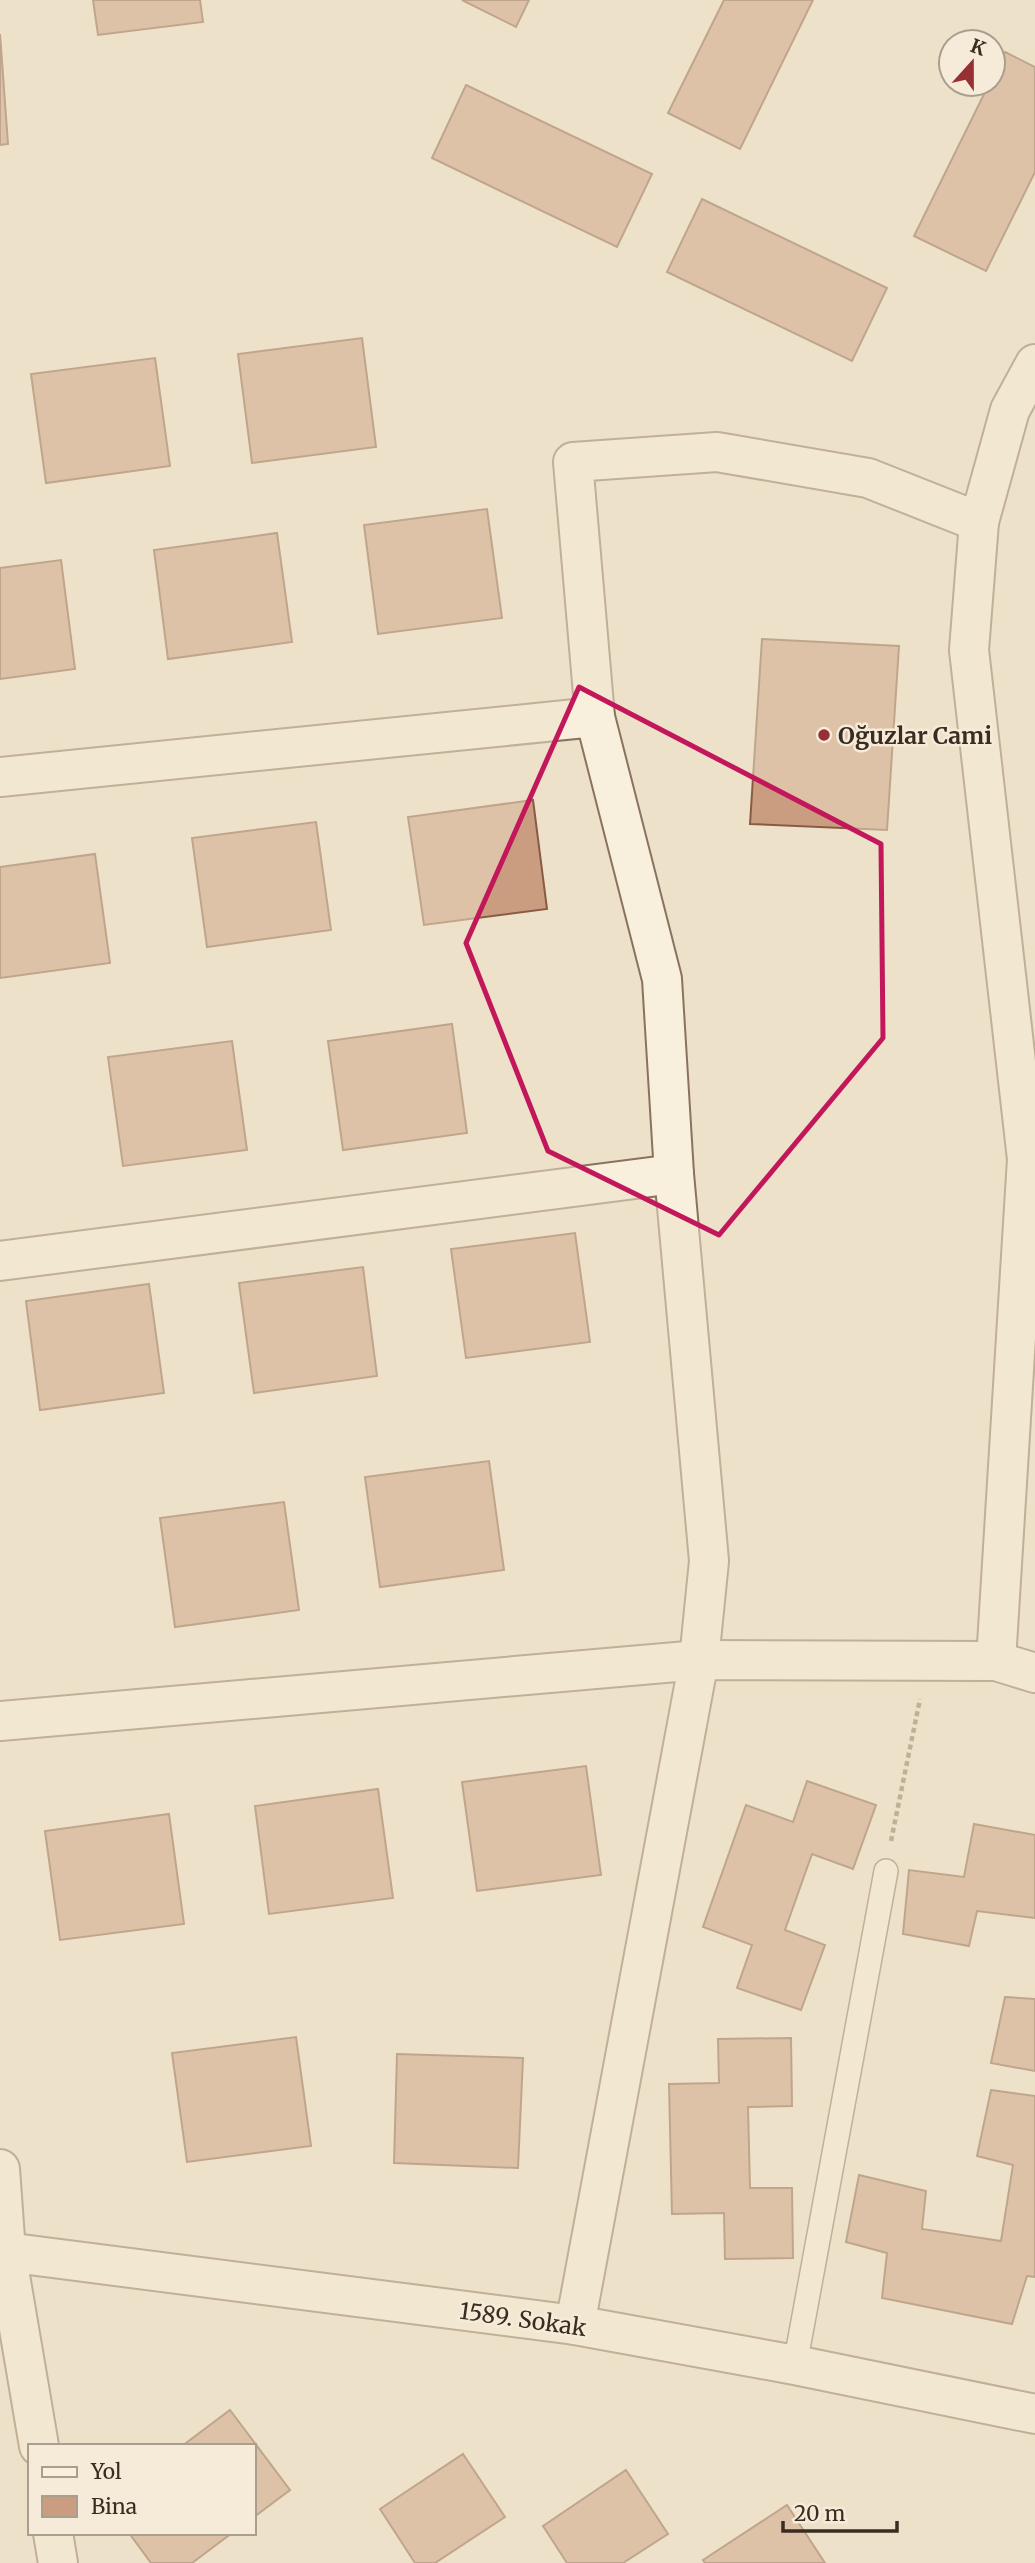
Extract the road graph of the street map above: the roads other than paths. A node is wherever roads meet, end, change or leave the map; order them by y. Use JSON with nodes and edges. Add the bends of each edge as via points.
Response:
{"nodes":[{"id":1,"x":1035,"y":364,"type":"edge"},
{"id":2,"x":979,"y":522,"type":"junction"},
{"id":3,"x":595,"y":717,"type":"junction"},
{"id":4,"x":0,"y":777,"type":"edge"},
{"id":5,"x":674,"y":1174,"type":"junction"},
{"id":6,"x":0,"y":1261,"type":"edge"},
{"id":7,"x":699,"y":1660,"type":"junction"},
{"id":8,"x":996,"y":1661,"type":"junction"},
{"id":9,"x":1035,"y":1673,"type":"edge"},
{"id":10,"x":0,"y":1721,"type":"edge"},
{"id":11,"x":886,"y":1871,"type":"road end"},
{"id":12,"x":0,"y":2169,"type":"edge"},
{"id":13,"x":3,"y":2253,"type":"edge"},
{"id":14,"x":575,"y":2325,"type":"junction"},
{"id":15,"x":795,"y":2365,"type":"junction"},
{"id":16,"x":1035,"y":2414,"type":"edge"},
{"id":17,"x":38,"y":2444,"type":"edge"},
{"id":18,"x":53,"y":2535,"type":"edge"},
{"id":19,"x":58,"y":2563,"type":"edge"}],
"edges":[{"from":1,"to":2,"type":"street","via":[[1010,410]]},
{"from":2,"to":3,"type":"street","via":[[868,478],[717,452],[573,462]]},
{"from":2,"to":8,"type":"street","via":[[969,650],[1027,1159]]},
{"from":3,"to":4,"type":"street"},
{"from":3,"to":5,"type":"street","via":[[662,979]]},
{"from":5,"to":6,"type":"street"},
{"from":5,"to":7,"type":"street","via":[[709,1561]]},
{"from":7,"to":8,"type":"street"},
{"from":7,"to":10,"type":"street"},
{"from":7,"to":14,"type":"street"},
{"from":8,"to":9,"type":"street"},
{"from":11,"to":15,"type":"lane"},
{"from":12,"to":13,"type":"street"},
{"from":13,"to":14,"type":"street","name":"1589. Sokak"},
{"from":13,"to":17,"type":"street"},
{"from":14,"to":15,"type":"street","name":"1589. Sokak"},
{"from":15,"to":16,"type":"street","name":"1589. Sokak"},
{"from":18,"to":19,"type":"street"}]}
